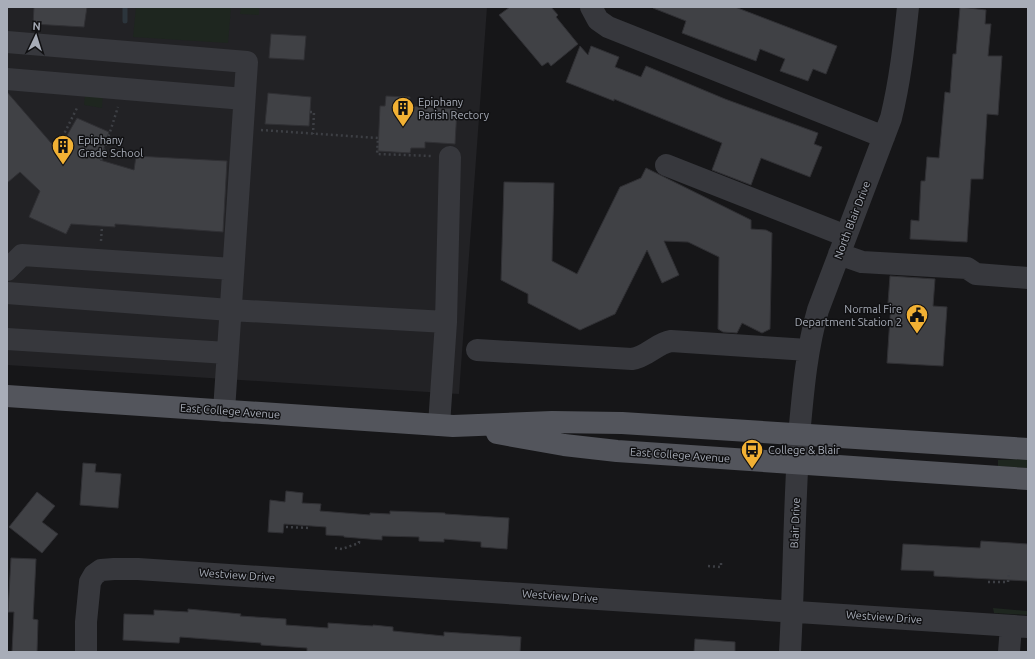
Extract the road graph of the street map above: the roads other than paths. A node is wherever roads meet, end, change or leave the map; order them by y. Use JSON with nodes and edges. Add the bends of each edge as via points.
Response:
{"nodes":[{"id":1,"x":591,"y":7,"type":"edge"},
{"id":2,"x":908,"y":7,"type":"edge"},
{"id":3,"x":7,"y":42,"type":"edge"},
{"id":4,"x":7,"y":79,"type":"edge"},
{"id":5,"x":244,"y":99,"type":"junction"},
{"id":6,"x":884,"y":137,"type":"junction"},
{"id":7,"x":450,"y":157,"type":"dead end"},
{"id":8,"x":666,"y":165,"type":"dead end"},
{"id":9,"x":842,"y":245,"type":"junction"},
{"id":10,"x":232,"y":269,"type":"junction"},
{"id":11,"x":7,"y":270,"type":"edge"},
{"id":12,"x":1028,"y":278,"type":"edge"},
{"id":13,"x":7,"y":293,"type":"edge"},
{"id":14,"x":230,"y":310,"type":"junction"},
{"id":15,"x":446,"y":322,"type":"junction"},
{"id":16,"x":7,"y":339,"type":"edge"},
{"id":17,"x":477,"y":350,"type":"dead end"},
{"id":18,"x":808,"y":350,"type":"junction"},
{"id":19,"x":227,"y":353,"type":"junction"},
{"id":20,"x":7,"y":396,"type":"edge"},
{"id":21,"x":224,"y":411,"type":"junction"},
{"id":22,"x":446,"y":425,"type":"junction"},
{"id":23,"x":800,"y":434,"type":"junction"},
{"id":24,"x":1028,"y":449,"type":"edge"},
{"id":25,"x":797,"y":463,"type":"junction"},
{"id":26,"x":1028,"y":479,"type":"edge"},
{"id":27,"x":792,"y":611,"type":"junction"},
{"id":28,"x":1019,"y":626,"type":"edge"},
{"id":29,"x":86,"y":652,"type":"edge"},
{"id":30,"x":790,"y":652,"type":"edge"},
{"id":31,"x":1009,"y":652,"type":"edge"}],
"edges":[{"from":1,"to":6,"type":"street","via":[[598,20],[608,27]]},
{"from":2,"to":6,"type":"street","name":"North Blair Drive","via":[[899,85]]},
{"from":3,"to":5,"type":"street","via":[[247,62]]},
{"from":4,"to":5,"type":"street"},
{"from":5,"to":10,"type":"street"},
{"from":6,"to":9,"type":"street","name":"North Blair Drive"},
{"from":7,"to":15,"type":"street"},
{"from":8,"to":9,"type":"street"},
{"from":9,"to":12,"type":"street","via":[[862,262],[967,268],[976,274]]},
{"from":9,"to":18,"type":"street","name":"North Blair Drive","via":[[818,310]]},
{"from":10,"to":11,"type":"street","via":[[22,255]]},
{"from":10,"to":14,"type":"street"},
{"from":13,"to":14,"type":"street"},
{"from":14,"to":15,"type":"street"},
{"from":14,"to":19,"type":"street"},
{"from":15,"to":22,"type":"street"},
{"from":16,"to":19,"type":"street"},
{"from":17,"to":18,"type":"street","via":[[632,359],[639,358],[671,341]]},
{"from":18,"to":23,"type":"street","name":"North Blair Drive"},
{"from":19,"to":21,"type":"street"},
{"from":20,"to":21,"type":"main road","name":"East College Avenue"},
{"from":21,"to":22,"type":"main road","name":"East College Avenue"},
{"from":22,"to":23,"type":"main road","name":"East College Avenue","via":[[622,423]]},
{"from":22,"to":25,"type":"main road","name":"East College Avenue","via":[[610,450]]},
{"from":23,"to":24,"type":"main road","name":"East College Avenue"},
{"from":23,"to":25,"type":"street","name":"Blair Drive"},
{"from":25,"to":26,"type":"main road","name":"East College Avenue"},
{"from":25,"to":27,"type":"street","name":"Blair Drive"},
{"from":27,"to":28,"type":"street","name":"Westview Drive"},
{"from":27,"to":29,"type":"street","name":"Westview Drive","via":[[138,569],[101,570],[90,582]]},
{"from":27,"to":30,"type":"street","name":"Blair Drive"},
{"from":28,"to":31,"type":"street"}]}
